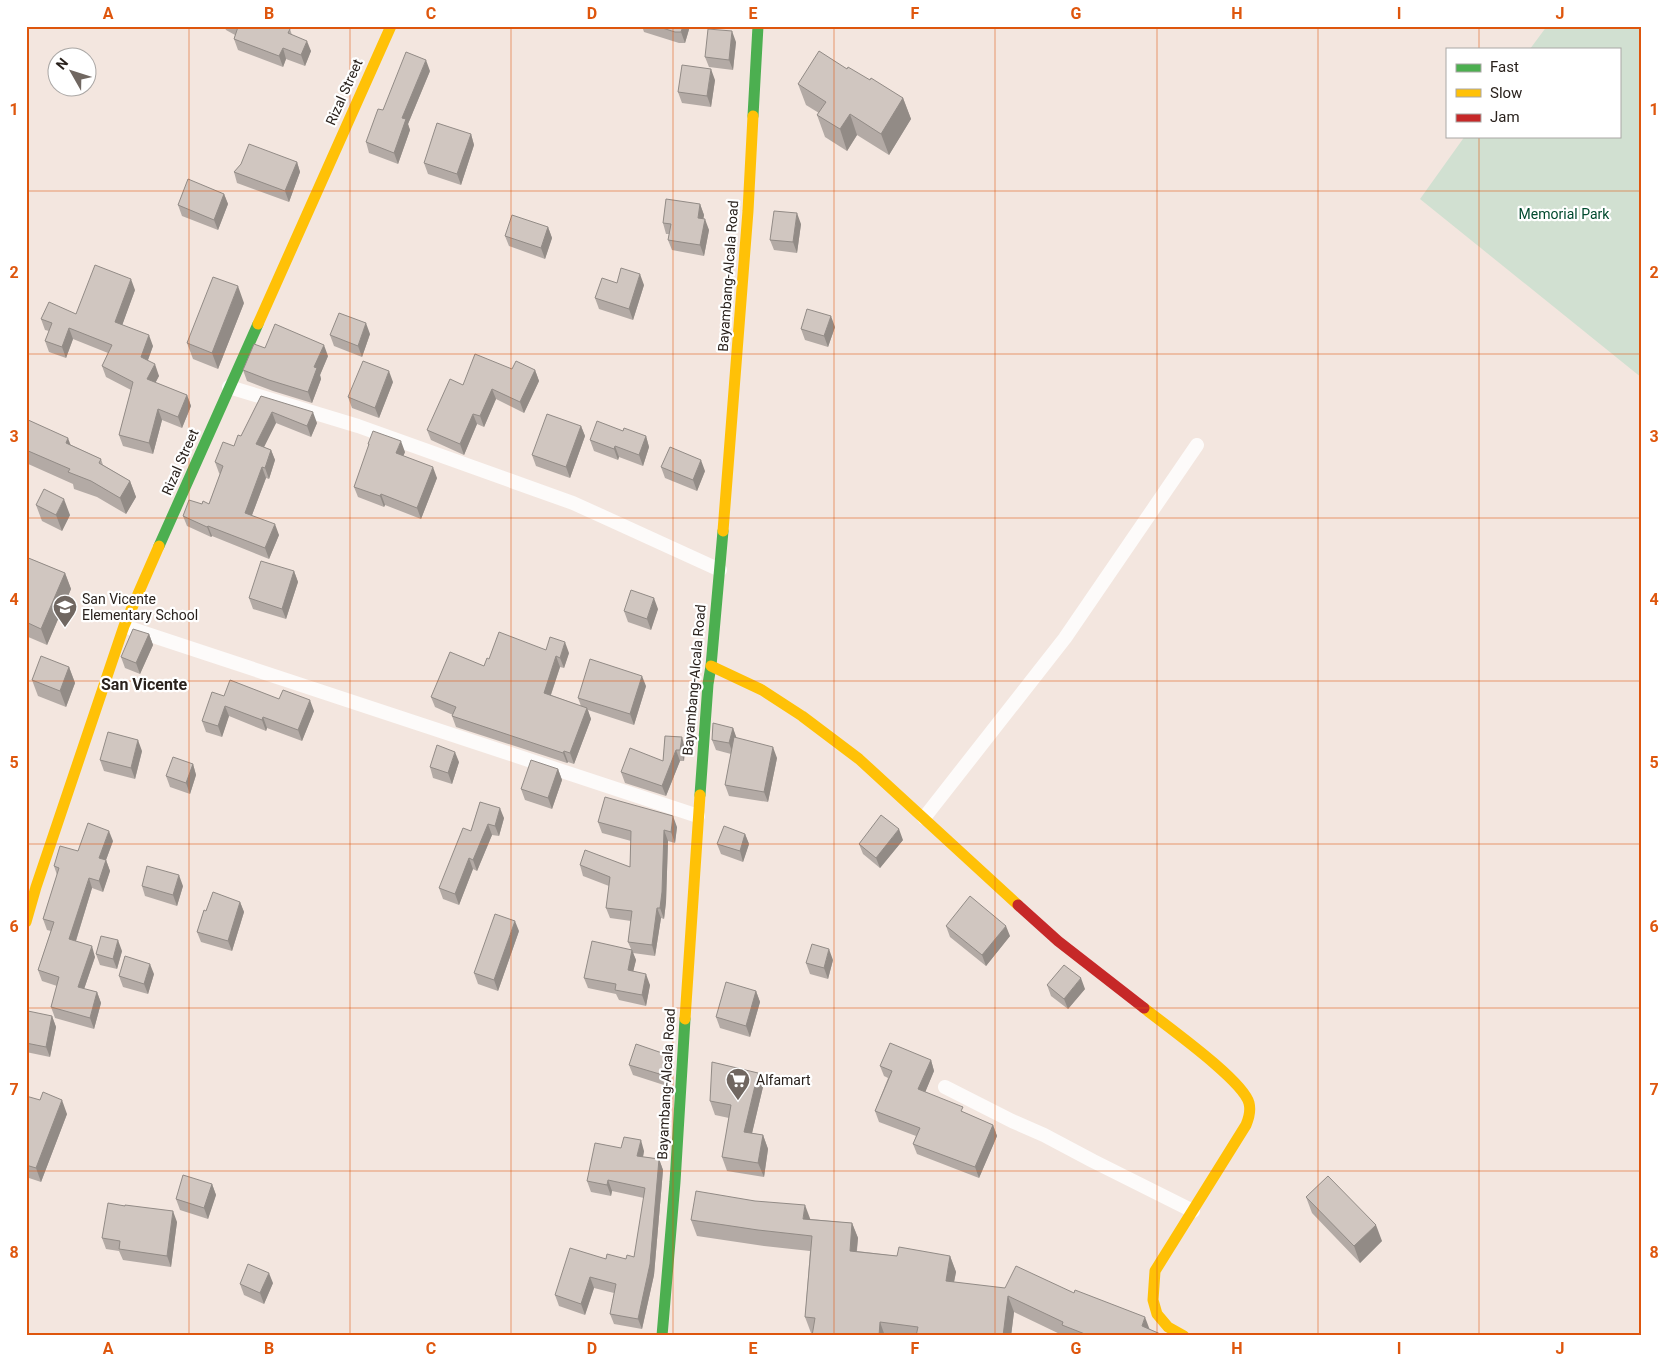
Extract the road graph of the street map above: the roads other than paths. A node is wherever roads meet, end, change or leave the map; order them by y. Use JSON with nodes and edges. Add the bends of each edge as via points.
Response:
{"nodes":[{"id":1,"x":391,"y":26,"type":"edge"},
{"id":2,"x":758,"y":26,"type":"edge"},
{"id":3,"x":229,"y":387,"type":"junction"},
{"id":4,"x":1197,"y":445,"type":"dead end"},
{"id":5,"x":720,"y":570,"type":"junction"},
{"id":6,"x":124,"y":626,"type":"junction"},
{"id":7,"x":711,"y":666,"type":"junction"},
{"id":8,"x":698,"y":816,"type":"junction"},
{"id":9,"x":924,"y":818,"type":"junction"},
{"id":10,"x":31,"y":885,"type":"edge"},
{"id":11,"x":26,"y":922,"type":"edge"},
{"id":12,"x":945,"y":1087,"type":"dead end"},
{"id":13,"x":1193,"y":1211,"type":"junction"},
{"id":14,"x":662,"y":1336,"type":"edge"},
{"id":15,"x":1184,"y":1336,"type":"edge"}],
"edges":[{"from":1,"to":3,"type":"street","name":"Rizal Street"},
{"from":2,"to":5,"type":"street","name":"Bayambang-Alcala Road","via":[[748,210]]},
{"from":3,"to":5,"type":"street","via":[[358,426],[573,503]]},
{"from":3,"to":6,"type":"street","name":"Rizal Street"},
{"from":4,"to":9,"type":"street","via":[[1066,638]]},
{"from":5,"to":7,"type":"street","name":"Bayambang-Alcala Road"},
{"from":6,"to":8,"type":"street"},
{"from":6,"to":10,"type":"street","name":"Rizal Street"},
{"from":7,"to":8,"type":"street","name":"Bayambang-Alcala Road"},
{"from":7,"to":9,"type":"street","via":[[762,690],[802,716],[859,760]]},
{"from":8,"to":14,"type":"street","name":"Bayambang-Alcala Road"},
{"from":9,"to":13,"type":"street","via":[[1058,941],[1240,1087],[1249,1102],[1250,1116]]},
{"from":10,"to":11,"type":"street","name":"Rizal Street"},
{"from":12,"to":13,"type":"street"},
{"from":13,"to":15,"type":"street","via":[[1155,1271],[1152,1296],[1165,1325]]}]}
